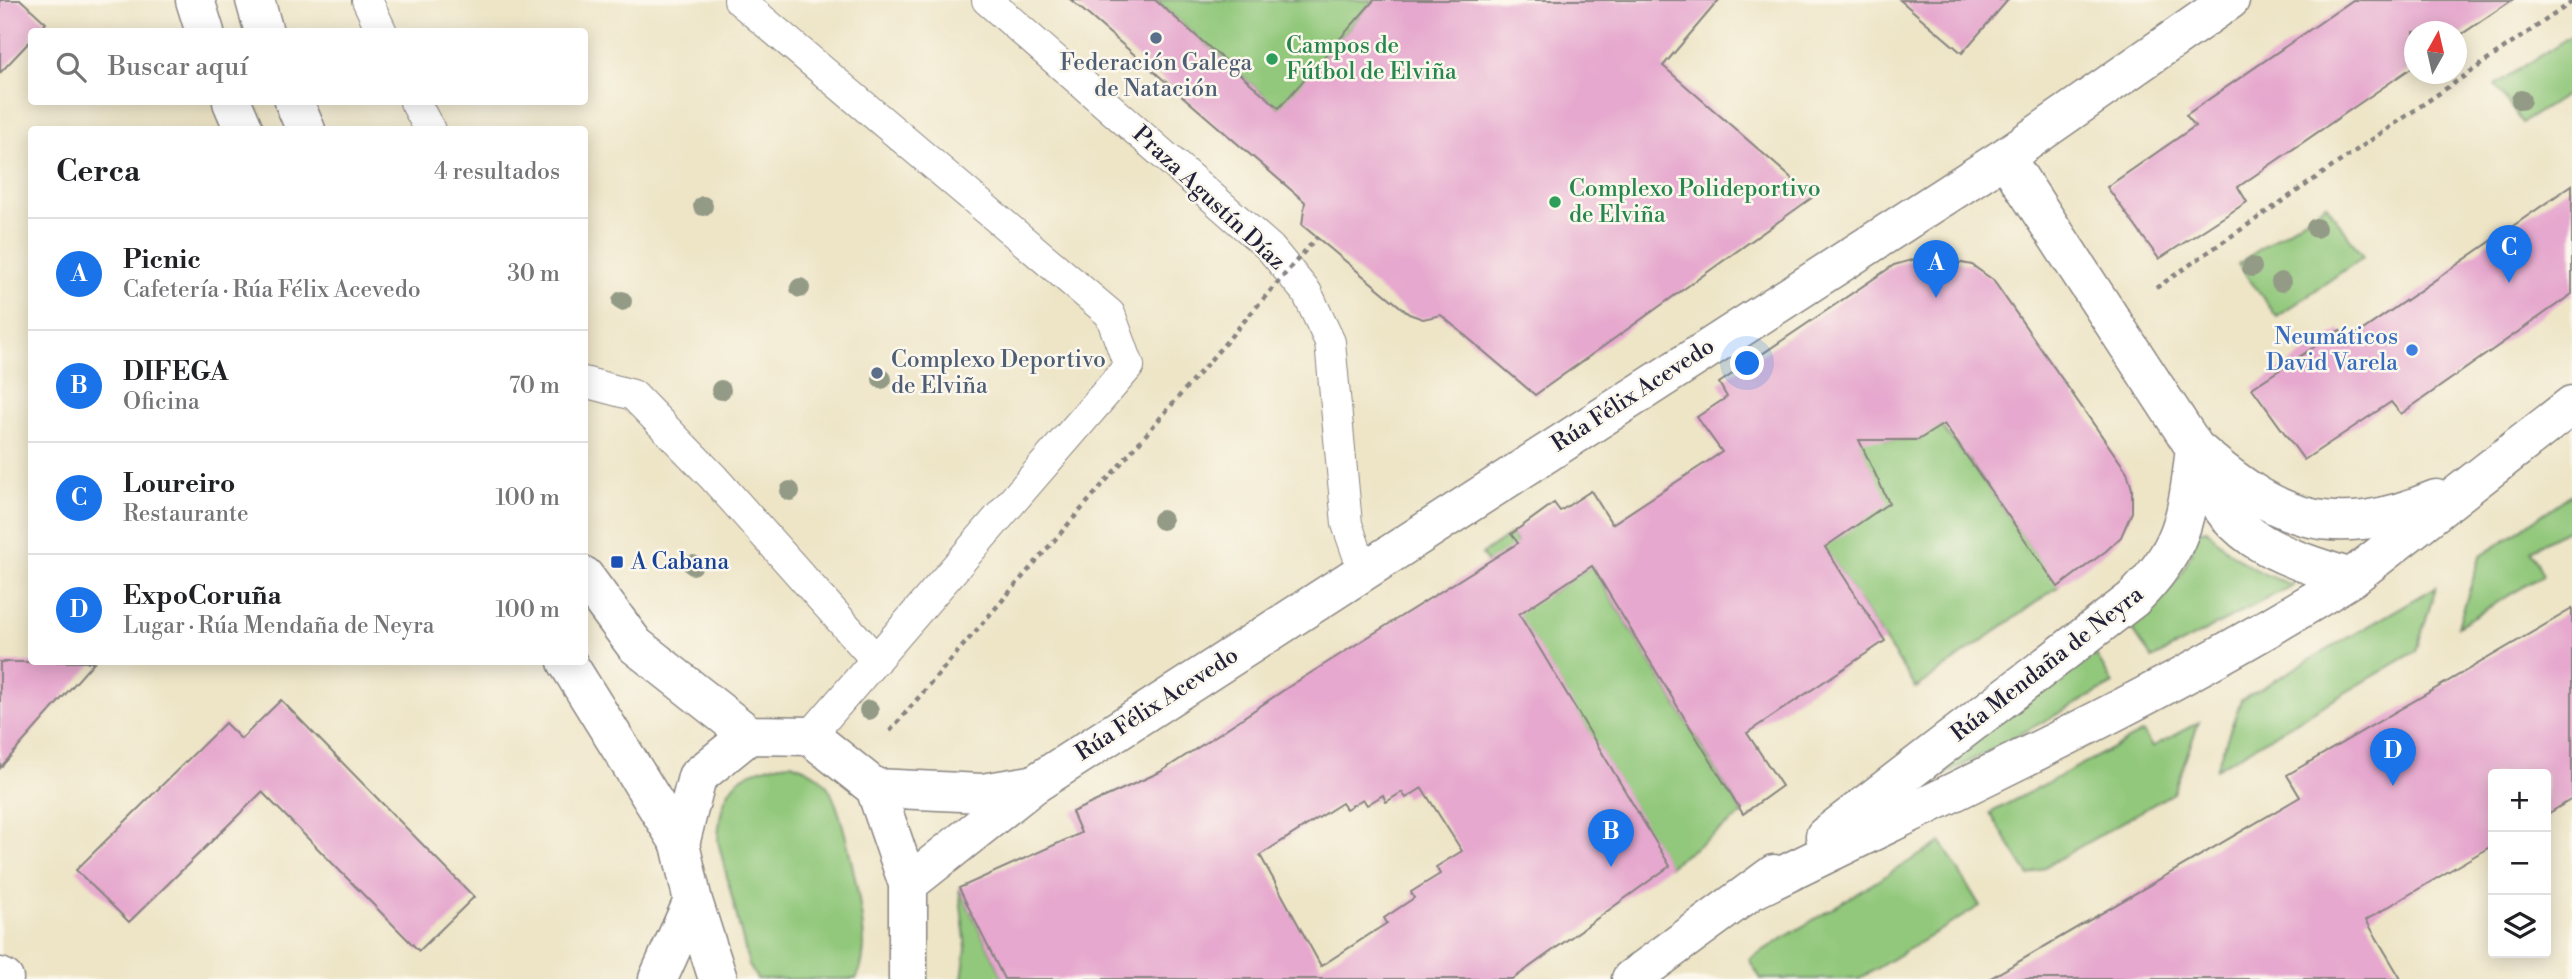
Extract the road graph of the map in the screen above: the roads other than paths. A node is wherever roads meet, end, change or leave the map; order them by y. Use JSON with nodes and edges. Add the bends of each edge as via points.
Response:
{"nodes":[{"id":1,"x":195,"y":0,"type":"edge"},
{"id":2,"x":255,"y":0,"type":"edge"},
{"id":3,"x":367,"y":0,"type":"edge"},
{"id":4,"x":739,"y":0,"type":"edge"},
{"id":5,"x":987,"y":0,"type":"edge"},
{"id":6,"x":2230,"y":0,"type":"edge"},
{"id":7,"x":204,"y":28,"type":"edge"},
{"id":8,"x":263,"y":28,"type":"edge"},
{"id":9,"x":380,"y":28,"type":"edge"},
{"id":10,"x":233,"y":105,"type":"edge"},
{"id":11,"x":295,"y":105,"type":"edge"},
{"id":12,"x":417,"y":105,"type":"edge"},
{"id":13,"x":242,"y":126,"type":"edge"},
{"id":14,"x":304,"y":126,"type":"edge"},
{"id":15,"x":428,"y":126,"type":"edge"},
{"id":16,"x":2005,"y":157,"type":"junction"},
{"id":17,"x":588,"y":383,"type":"edge"},
{"id":18,"x":2572,"y":405,"type":"edge"},
{"id":19,"x":2195,"y":448,"type":"junction"},
{"id":20,"x":2476,"y":481,"type":"junction"},
{"id":21,"x":1363,"y":570,"type":"junction"},
{"id":22,"x":2351,"y":578,"type":"junction"},
{"id":23,"x":588,"y":581,"type":"edge"},
{"id":24,"x":876,"y":660,"type":"junction"},
{"id":25,"x":569,"y":665,"type":"edge"},
{"id":26,"x":748,"y":734,"type":"junction"},
{"id":27,"x":810,"y":736,"type":"junction"},
{"id":28,"x":1033,"y":785,"type":"junction"},
{"id":29,"x":876,"y":788,"type":"junction"},
{"id":30,"x":680,"y":844,"type":"junction"},
{"id":31,"x":908,"y":884,"type":"junction"},
{"id":32,"x":1755,"y":889,"type":"junction"},
{"id":33,"x":693,"y":901,"type":"junction"},
{"id":34,"x":658,"y":979,"type":"edge"},
{"id":35,"x":718,"y":979,"type":"edge"},
{"id":36,"x":908,"y":979,"type":"edge"},
{"id":37,"x":1631,"y":979,"type":"edge"}],
"edges":[{"from":1,"to":7,"type":"street"},
{"from":2,"to":8,"type":"street"},
{"from":3,"to":9,"type":"lane"},
{"from":4,"to":24,"type":"lane","via":[[1110,314],[1129,366]]},
{"from":5,"to":21,"type":"lane","name":"Praza Agustín Díaz","via":[[1270,248],[1307,293],[1330,342],[1347,524]]},
{"from":6,"to":16,"type":"street","name":"Rúa Félix Acevedo"},
{"from":10,"to":13,"type":"street"},
{"from":11,"to":14,"type":"street"},
{"from":12,"to":15,"type":"lane"},
{"from":16,"to":19,"type":"street"},
{"from":16,"to":21,"type":"street","name":"Rúa Félix Acevedo"},
{"from":17,"to":24,"type":"lane","via":[[633,395],[713,477]]},
{"from":18,"to":20,"type":"street","name":"Rúa Mendaña de Neyra"},
{"from":19,"to":20,"type":"street","via":[[2255,495],[2285,511],[2325,522],[2368,521],[2405,512]]},
{"from":19,"to":22,"type":"street","via":[[2213,498],[2251,538],[2301,562]]},
{"from":19,"to":32,"type":"street","name":"Rúa Mendaña de Neyra","via":[[2179,538],[2159,574],[2133,599]]},
{"from":20,"to":22,"type":"street","name":"Rúa Mendaña de Neyra"},
{"from":21,"to":28,"type":"street","name":"Rúa Félix Acevedo"},
{"from":22,"to":32,"type":"street","name":"Rúa Mendaña de Neyra","via":[[2143,696]]},
{"from":23,"to":26,"type":"street","via":[[635,645]]},
{"from":24,"to":27,"type":"lane"},
{"from":25,"to":30,"type":"street"},
{"from":26,"to":27,"type":"street"},
{"from":26,"to":30,"type":"street","via":[[697,778]]},
{"from":27,"to":29,"type":"street"},
{"from":28,"to":29,"type":"street","name":"Rúa Félix Acevedo","via":[[982,793]]},
{"from":28,"to":31,"type":"street","name":"Rúa Félix Acevedo"},
{"from":29,"to":31,"type":"street"},
{"from":30,"to":33,"type":"street"},
{"from":31,"to":36,"type":"street"},
{"from":32,"to":37,"type":"street","name":"Rúa Mendaña de Neyra"},
{"from":33,"to":34,"type":"street"},
{"from":33,"to":35,"type":"street"}]}
